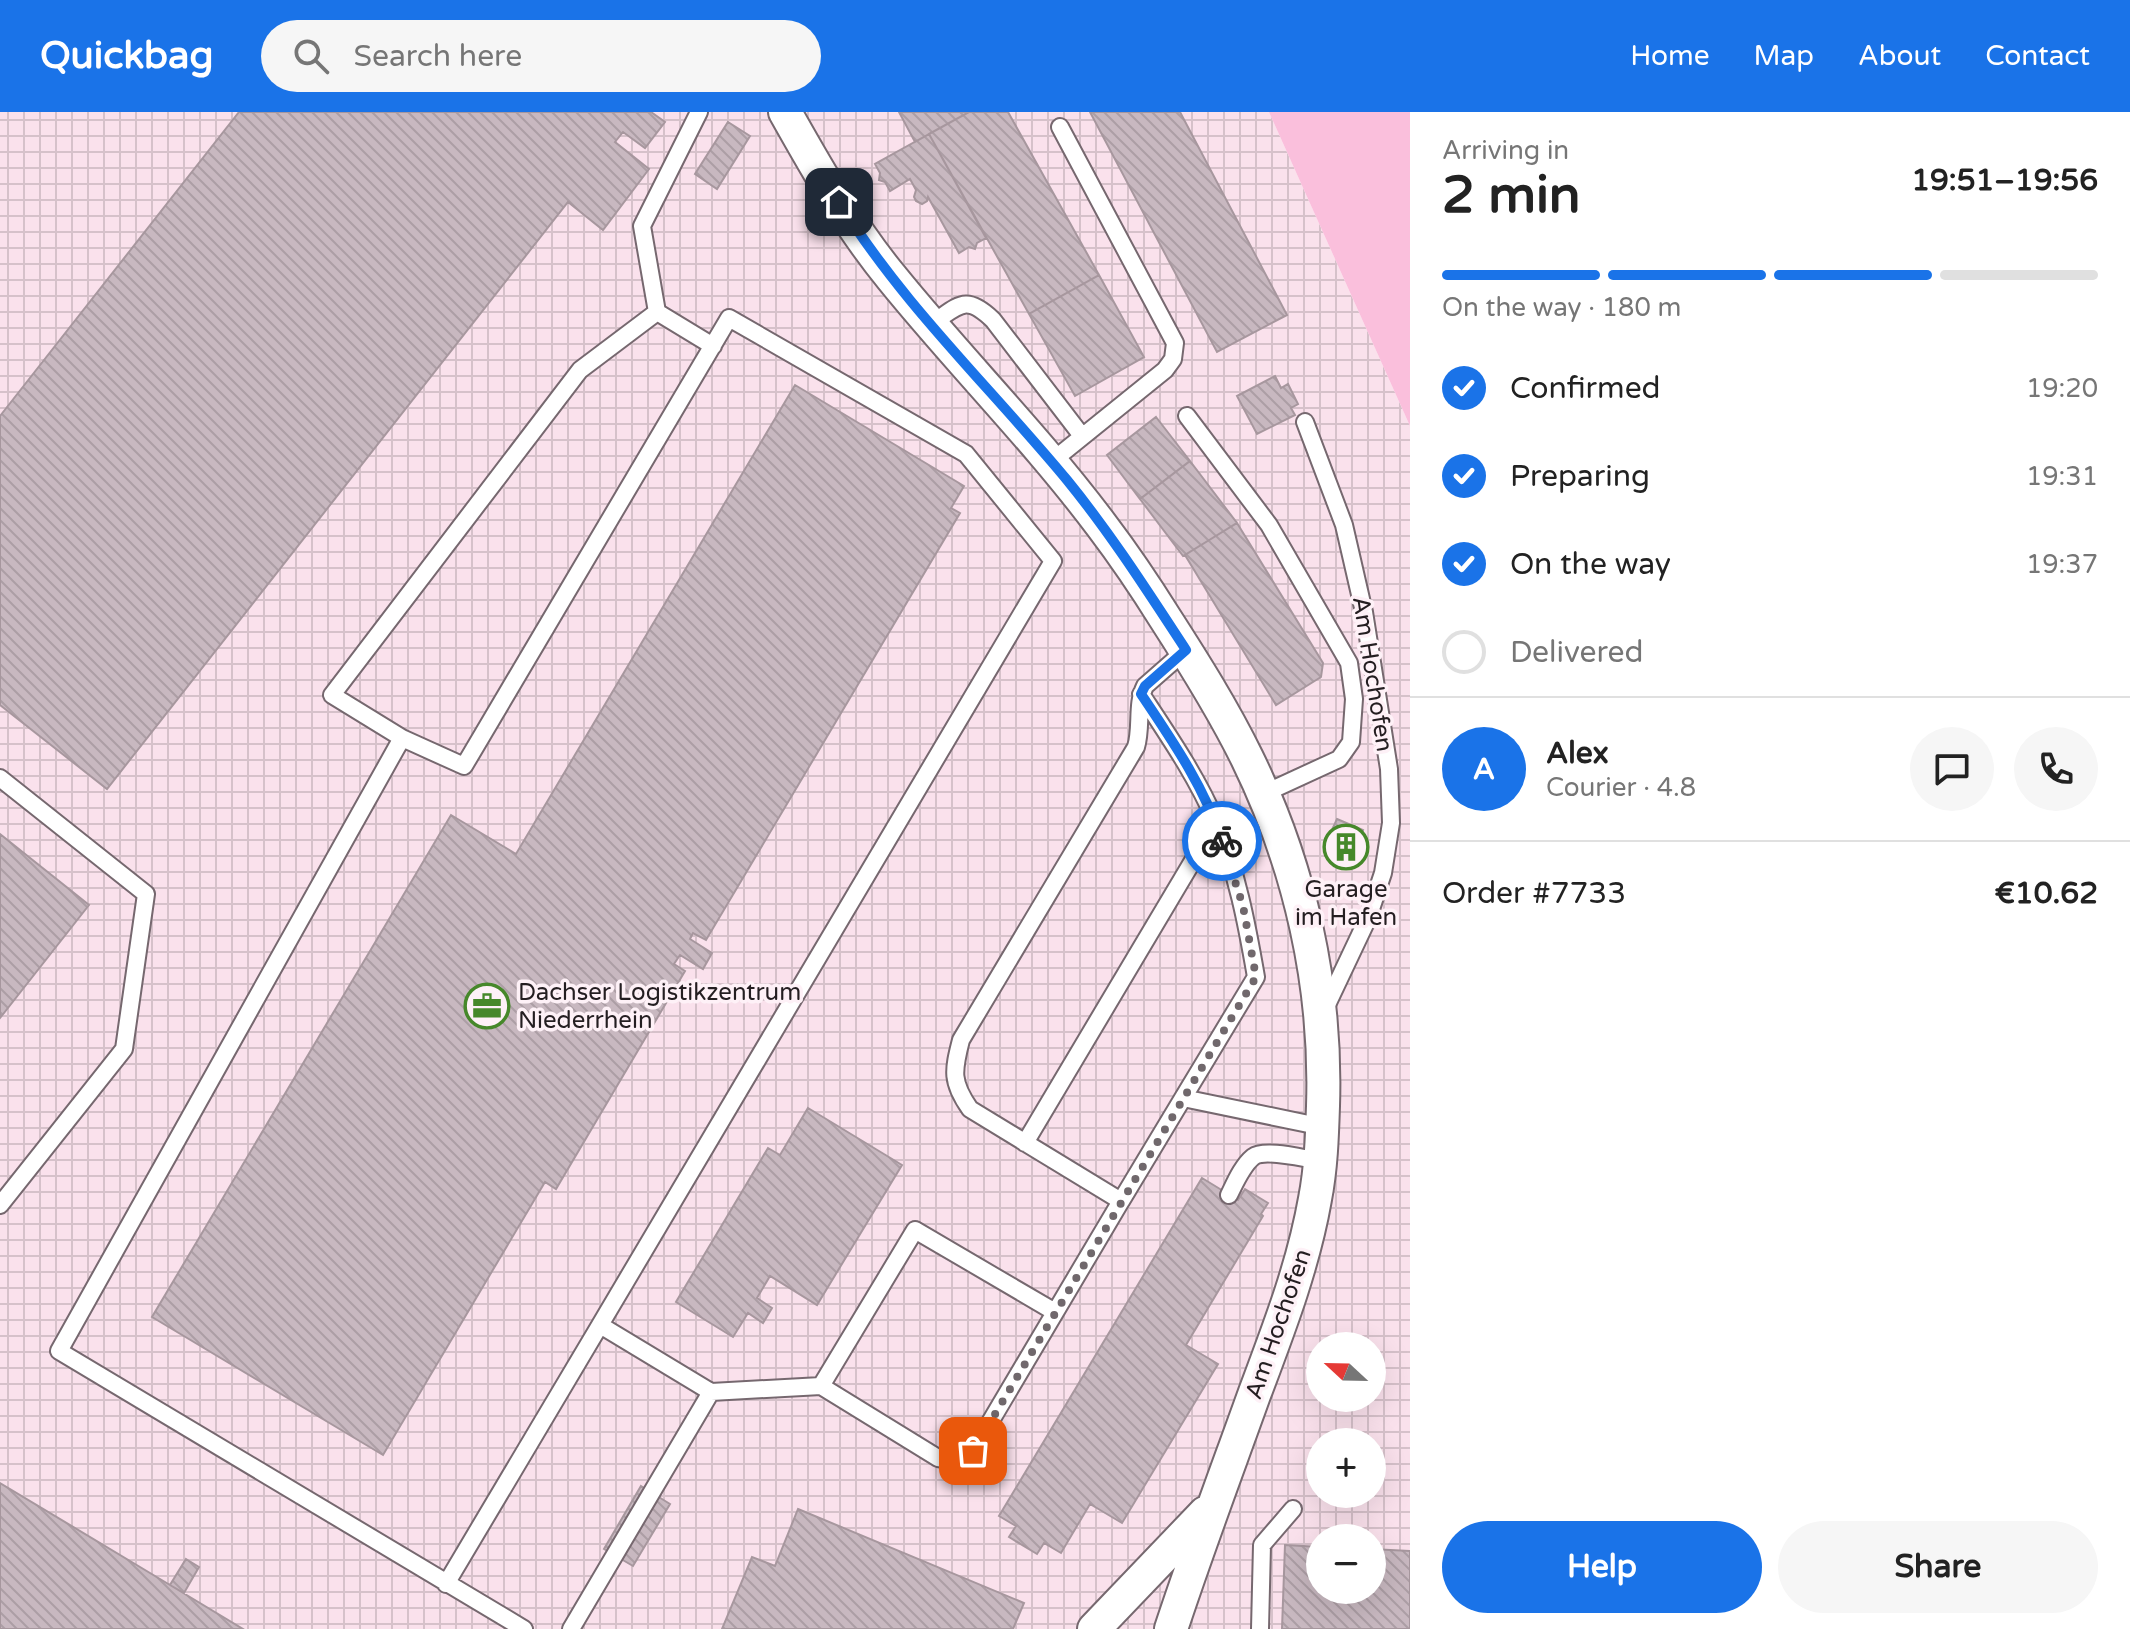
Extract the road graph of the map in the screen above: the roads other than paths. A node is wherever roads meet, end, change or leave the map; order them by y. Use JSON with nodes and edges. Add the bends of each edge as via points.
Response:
{"nodes":[{"id":1,"x":699,"y":112,"type":"edge"},
{"id":2,"x":785,"y":112,"type":"edge"},
{"id":3,"x":1060,"y":127,"type":"dead end"},
{"id":4,"x":657,"y":312,"type":"junction"},
{"id":5,"x":931,"y":324,"type":"junction"},
{"id":6,"x":713,"y":346,"type":"junction"},
{"id":7,"x":1187,"y":416,"type":"dead end"},
{"id":8,"x":1305,"y":422,"type":"dead end"},
{"id":9,"x":1082,"y":436,"type":"junction"},
{"id":10,"x":1051,"y":462,"type":"junction"},
{"id":11,"x":1186,"y":650,"type":"junction"},
{"id":12,"x":1141,"y":694,"type":"junction"},
{"id":13,"x":402,"y":738,"type":"junction"},
{"id":14,"x":0,"y":778,"type":"edge"},
{"id":15,"x":1263,"y":794,"type":"junction"},
{"id":16,"x":1216,"y":822,"type":"junction"},
{"id":17,"x":1321,"y":1016,"type":"junction"},
{"id":18,"x":1183,"y":1098,"type":"junction"},
{"id":19,"x":1323,"y":1127,"type":"junction"},
{"id":20,"x":1025,"y":1143,"type":"junction"},
{"id":21,"x":1321,"y":1161,"type":"junction"},
{"id":22,"x":1229,"y":1195,"type":"dead end"},
{"id":23,"x":1121,"y":1201,"type":"junction"},
{"id":24,"x":0,"y":1205,"type":"edge"},
{"id":25,"x":1055,"y":1312,"type":"junction"},
{"id":26,"x":600,"y":1325,"type":"junction"},
{"id":27,"x":821,"y":1386,"type":"junction"},
{"id":28,"x":711,"y":1392,"type":"junction"},
{"id":29,"x":1218,"y":1495,"type":"junction"},
{"id":30,"x":1293,"y":1509,"type":"dead end"},
{"id":31,"x":446,"y":1584,"type":"junction"},
{"id":32,"x":514,"y":1627,"type":"edge"},
{"id":33,"x":571,"y":1629,"type":"edge"},
{"id":34,"x":1094,"y":1629,"type":"edge"},
{"id":35,"x":1171,"y":1629,"type":"edge"},
{"id":36,"x":1260,"y":1629,"type":"edge"}],
"edges":[{"from":1,"to":4,"type":"lane","via":[[642,226]]},
{"from":2,"to":5,"type":"street","name":"Am Hochofen","via":[[852,223]]},
{"from":3,"to":9,"type":"lane","via":[[1175,343],[1165,370]]},
{"from":4,"to":6,"type":"lane"},
{"from":4,"to":13,"type":"lane","via":[[580,370],[332,695]]},
{"from":5,"to":9,"type":"lane","via":[[959,306],[981,308]]},
{"from":5,"to":10,"type":"street","name":"Am Hochofen"},
{"from":6,"to":13,"type":"lane","via":[[464,766]]},
{"from":6,"to":26,"type":"lane","via":[[729,318],[966,454],[1053,561]]},
{"from":7,"to":15,"type":"lane","via":[[1269,525],[1349,663],[1354,699],[1351,742],[1339,759]]},
{"from":8,"to":17,"type":"lane","name":"Am Hochofen","via":[[1344,525],[1364,612],[1389,769],[1391,823],[1368,918]]},
{"from":9,"to":10,"type":"lane"},
{"from":10,"to":11,"type":"street","name":"Am Hochofen","via":[[1103,526]]},
{"from":11,"to":12,"type":"lane"},
{"from":11,"to":15,"type":"street","name":"Am Hochofen"},
{"from":12,"to":16,"type":"lane"},
{"from":12,"to":20,"type":"lane","via":[[1136,747],[961,1040],[954,1065],[957,1090],[970,1109]]},
{"from":13,"to":31,"type":"lane","via":[[59,1351]]},
{"from":14,"to":24,"type":"lane","via":[[146,894],[124,1049]]},
{"from":15,"to":17,"type":"street","name":"Am Hochofen","via":[[1305,922]]},
{"from":16,"to":18,"type":"lane","via":[[1243,906],[1256,977]]},
{"from":16,"to":20,"type":"lane"},
{"from":17,"to":19,"type":"street","name":"Am Hochofen"},
{"from":18,"to":19,"type":"lane"},
{"from":18,"to":23,"type":"lane"},
{"from":19,"to":21,"type":"street","name":"Am Hochofen"},
{"from":20,"to":23,"type":"lane"},
{"from":21,"to":22,"type":"lane","via":[[1255,1155]]},
{"from":21,"to":29,"type":"street","name":"Am Hochofen","via":[[1295,1280]]},
{"from":23,"to":25,"type":"lane"},
{"from":25,"to":27,"type":"lane","via":[[973,1451],[957,1461],[938,1458]]},
{"from":25,"to":27,"type":"lane","via":[[915,1230]]},
{"from":26,"to":28,"type":"lane"},
{"from":26,"to":31,"type":"lane"},
{"from":27,"to":28,"type":"lane"},
{"from":28,"to":33,"type":"lane"},
{"from":29,"to":34,"type":"street"},
{"from":29,"to":35,"type":"street","name":"Am Hochofen"},
{"from":30,"to":36,"type":"lane","via":[[1262,1545]]},
{"from":31,"to":32,"type":"lane"}]}
